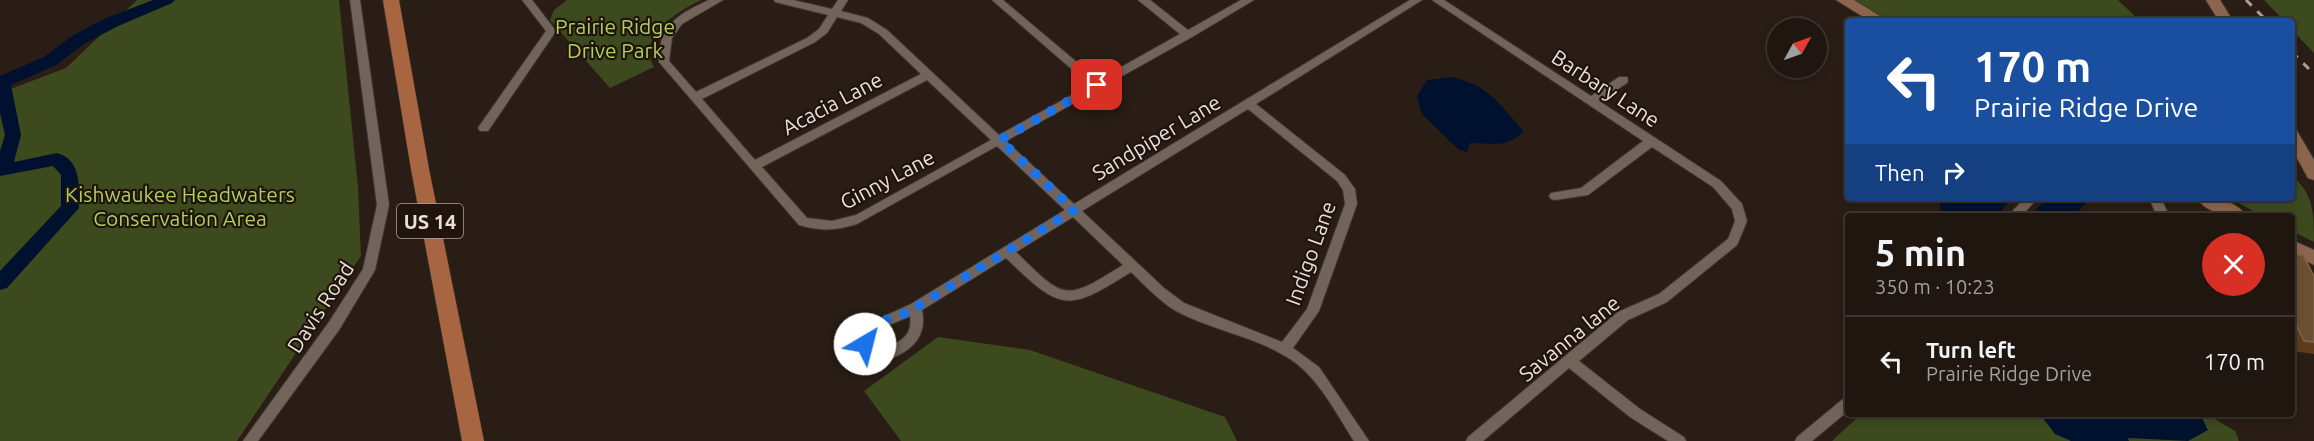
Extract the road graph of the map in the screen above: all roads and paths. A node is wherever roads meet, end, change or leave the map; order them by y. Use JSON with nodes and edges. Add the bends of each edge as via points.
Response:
{"nodes":[{"id":1,"x":355,"y":0,"type":"edge"},
{"id":2,"x":391,"y":0,"type":"edge"},
{"id":3,"x":527,"y":0,"type":"edge"},
{"id":4,"x":718,"y":0,"type":"edge"},
{"id":5,"x":779,"y":0,"type":"edge"},
{"id":6,"x":843,"y":0,"type":"edge"},
{"id":7,"x":997,"y":0,"type":"edge"},
{"id":8,"x":1143,"y":0,"type":"edge"},
{"id":9,"x":1249,"y":0,"type":"edge"},
{"id":10,"x":1417,"y":0,"type":"edge"},
{"id":11,"x":1437,"y":0,"type":"edge"},
{"id":12,"x":1843,"y":0,"type":"edge"},
{"id":13,"x":2213,"y":0,"type":"edge"},
{"id":14,"x":835,"y":13,"type":"junction"},
{"id":15,"x":1876,"y":18,"type":"edge"},
{"id":16,"x":2224,"y":18,"type":"edge"},
{"id":17,"x":1188,"y":35,"type":"junction"},
{"id":18,"x":929,"y":74,"type":"junction"},
{"id":19,"x":1623,"y":80,"type":"dead end"},
{"id":20,"x":1097,"y":85,"type":"junction"},
{"id":21,"x":694,"y":98,"type":"junction"},
{"id":22,"x":1591,"y":101,"type":"junction"},
{"id":23,"x":1248,"y":103,"type":"junction"},
{"id":24,"x":484,"y":128,"type":"dead end"},
{"id":25,"x":1000,"y":140,"type":"junction"},
{"id":26,"x":2295,"y":140,"type":"edge"},
{"id":27,"x":1651,"y":141,"type":"junction"},
{"id":28,"x":753,"y":166,"type":"junction"},
{"id":29,"x":2314,"y":174,"type":"edge"},
{"id":30,"x":1555,"y":196,"type":"dead end"},
{"id":31,"x":2029,"y":201,"type":"edge"},
{"id":32,"x":2210,"y":201,"type":"edge"},
{"id":33,"x":1074,"y":210,"type":"junction"},
{"id":34,"x":2017,"y":213,"type":"edge"},
{"id":35,"x":2232,"y":213,"type":"edge"},
{"id":36,"x":1741,"y":220,"type":"joint"},
{"id":37,"x":2295,"y":248,"type":"edge"},
{"id":38,"x":1007,"y":251,"type":"junction"},
{"id":39,"x":2314,"y":258,"type":"edge"},
{"id":40,"x":1132,"y":265,"type":"junction"},
{"id":41,"x":915,"y":308,"type":"dead end"},
{"id":42,"x":1284,"y":349,"type":"junction"},
{"id":43,"x":1571,"y":362,"type":"junction"},
{"id":44,"x":1845,"y":405,"type":"edge"},
{"id":45,"x":250,"y":441,"type":"edge"},
{"id":46,"x":473,"y":441,"type":"edge"},
{"id":47,"x":1362,"y":441,"type":"edge"},
{"id":48,"x":1473,"y":441,"type":"edge"},
{"id":49,"x":1679,"y":441,"type":"edge"},
{"id":50,"x":1802,"y":441,"type":"edge"}],
"edges":[{"from":1,"to":45,"type":"street","name":"Davis Road","via":[[383,205],[369,270],[334,326]]},
{"from":2,"to":46,"type":"main road","number":"US 14"},
{"from":3,"to":24,"type":"street","via":[[551,31]]},
{"from":4,"to":21,"type":"street","name":"Ginny Lane","via":[[676,23],[662,48],[664,62]]},
{"from":5,"to":14,"type":"street"},
{"from":6,"to":14,"type":"street"},
{"from":7,"to":20,"type":"street"},
{"from":8,"to":17,"type":"street"},
{"from":9,"to":17,"type":"street","name":"Ginny Lane"},
{"from":10,"to":23,"type":"street","name":"Sandpiper Lane"},
{"from":11,"to":22,"type":"street","name":"Barbary Lane"},
{"from":12,"to":15,"type":"street"},
{"from":13,"to":16,"type":"street"},
{"from":14,"to":18,"type":"street","via":[[864,20],[883,32]]},
{"from":14,"to":21,"type":"street","via":[[811,40]]},
{"from":17,"to":20,"type":"street","name":"Ginny Lane"},
{"from":18,"to":25,"type":"street"},
{"from":18,"to":28,"type":"street","name":"Acacia Lane"},
{"from":19,"to":22,"type":"street"},
{"from":20,"to":25,"type":"street","name":"Ginny Lane"},
{"from":21,"to":28,"type":"street","name":"Ginny Lane"},
{"from":22,"to":27,"type":"street","name":"Barbary Lane"},
{"from":23,"to":33,"type":"street","name":"Sandpiper Lane"},
{"from":23,"to":42,"type":"street","name":"Indigo Lane","via":[[1341,178],[1349,189],[1351,204],[1313,311]]},
{"from":25,"to":28,"type":"street","name":"Ginny Lane","via":[[860,218],[826,228],[803,222]]},
{"from":25,"to":33,"type":"street"},
{"from":26,"to":29,"type":"street"},
{"from":27,"to":30,"type":"street","via":[[1584,192]]},
{"from":27,"to":36,"type":"street","name":"Barbary Lane","via":[[1717,184],[1738,207]]},
{"from":31,"to":34,"type":"street"},
{"from":32,"to":35,"type":"street"},
{"from":33,"to":38,"type":"street","name":"Sandpiper Lane"},
{"from":33,"to":40,"type":"street"},
{"from":36,"to":43,"type":"street","name":"Savanna lane","via":[[1734,242],[1663,298],[1623,316]]},
{"from":37,"to":39,"type":"street"},
{"from":38,"to":40,"type":"street","via":[[1047,289],[1070,298],[1083,296]]},
{"from":38,"to":41,"type":"street","name":"Sandpiper Lane"},
{"from":40,"to":42,"type":"street","via":[[1180,307]]},
{"from":42,"to":47,"type":"street","via":[[1314,371]]},
{"from":43,"to":48,"type":"street","name":"Savanna lane"},
{"from":43,"to":49,"type":"street","via":[[1635,413]]},
{"from":44,"to":50,"type":"street"}]}
